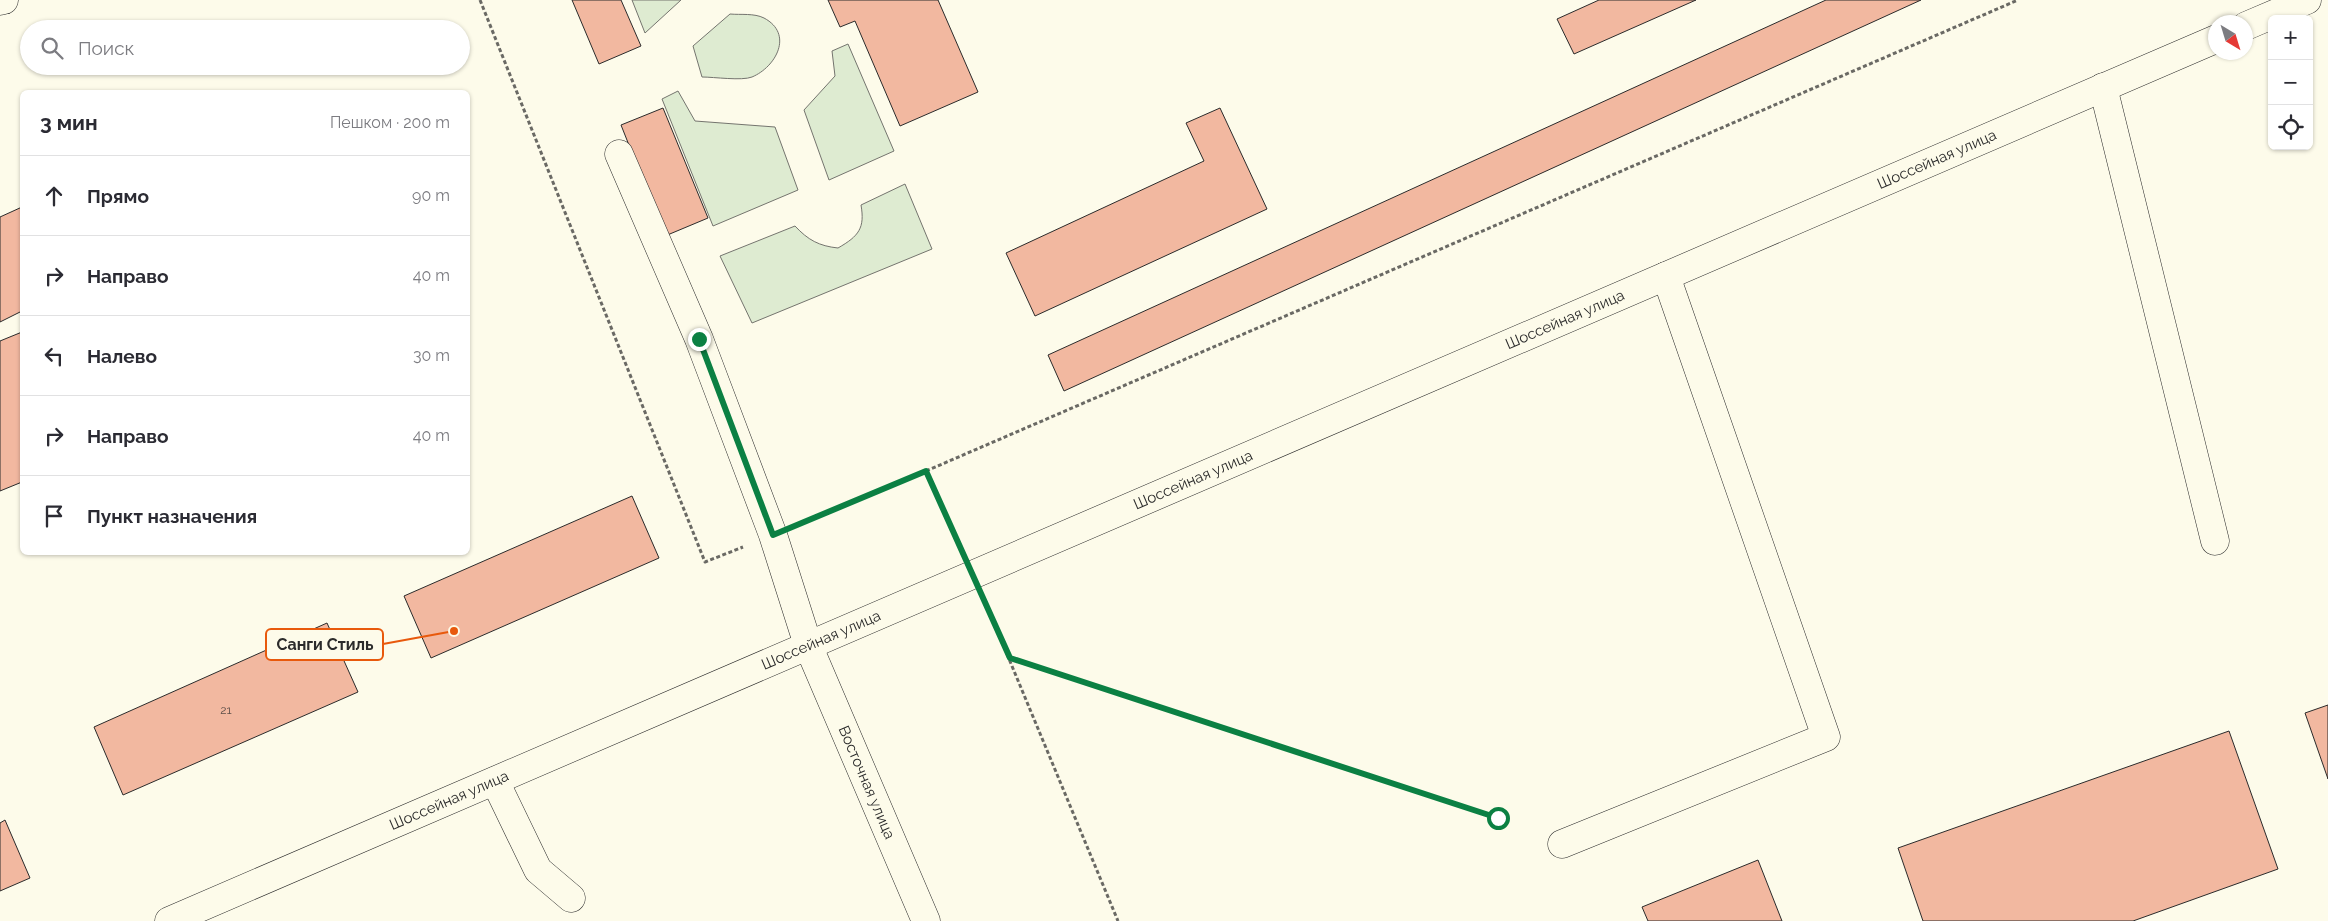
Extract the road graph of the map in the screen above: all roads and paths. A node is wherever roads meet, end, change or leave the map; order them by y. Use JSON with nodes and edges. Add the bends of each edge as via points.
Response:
{"nodes":[{"id":1,"x":4,"y":0,"type":"edge"},
{"id":2,"x":480,"y":0,"type":"edge"},
{"id":3,"x":2018,"y":0,"type":"edge"},
{"id":4,"x":2307,"y":0,"type":"edge"},
{"id":5,"x":0,"y":2,"type":"edge"},
{"id":6,"x":2253,"y":23,"type":"edge"},
{"id":7,"x":2208,"y":42,"type":"edge"},
{"id":8,"x":2103,"y":86,"type":"junction"},
{"id":9,"x":619,"y":154,"type":"dead end"},
{"id":10,"x":1666,"y":276,"type":"junction"},
{"id":11,"x":926,"y":471,"type":"junction"},
{"id":12,"x":773,"y":535,"type":"junction"},
{"id":13,"x":2215,"y":541,"type":"dead end"},
{"id":14,"x":973,"y":575,"type":"junction"},
{"id":15,"x":808,"y":646,"type":"junction"},
{"id":16,"x":1010,"y":658,"type":"junction"},
{"id":17,"x":494,"y":781,"type":"junction"},
{"id":18,"x":1498,"y":818,"type":"dead end"},
{"id":19,"x":1562,"y":844,"type":"dead end"},
{"id":20,"x":571,"y":898,"type":"dead end"},
{"id":21,"x":170,"y":921,"type":"edge"},
{"id":22,"x":926,"y":921,"type":"edge"},
{"id":23,"x":1118,"y":921,"type":"edge"}],
"edges":[{"from":1,"to":5,"type":"main road"},
{"from":2,"to":12,"type":"path","via":[[705,562]]},
{"from":3,"to":11,"type":"path"},
{"from":4,"to":6,"type":"main road"},
{"from":7,"to":8,"type":"main road","name":"Шоссейная улица"},
{"from":8,"to":10,"type":"main road","name":"Шоссейная улица"},
{"from":8,"to":13,"type":"main road"},
{"from":9,"to":12,"type":"main road","name":"Восточная улица","via":[[699,339]]},
{"from":10,"to":14,"type":"main road","name":"Шоссейная улица"},
{"from":10,"to":19,"type":"main road","via":[[1826,737]]},
{"from":11,"to":12,"type":"path"},
{"from":11,"to":14,"type":"path"},
{"from":12,"to":15,"type":"main road","name":"Восточная улица"},
{"from":14,"to":15,"type":"main road","name":"Шоссейная улица"},
{"from":14,"to":16,"type":"path"},
{"from":15,"to":17,"type":"main road","name":"Шоссейная улица"},
{"from":15,"to":22,"type":"main road","name":"Восточная улица"},
{"from":16,"to":18,"type":"path"},
{"from":16,"to":23,"type":"path"},
{"from":17,"to":20,"type":"main road","via":[[538,870]]},
{"from":17,"to":21,"type":"main road","name":"Шоссейная улица"}]}
